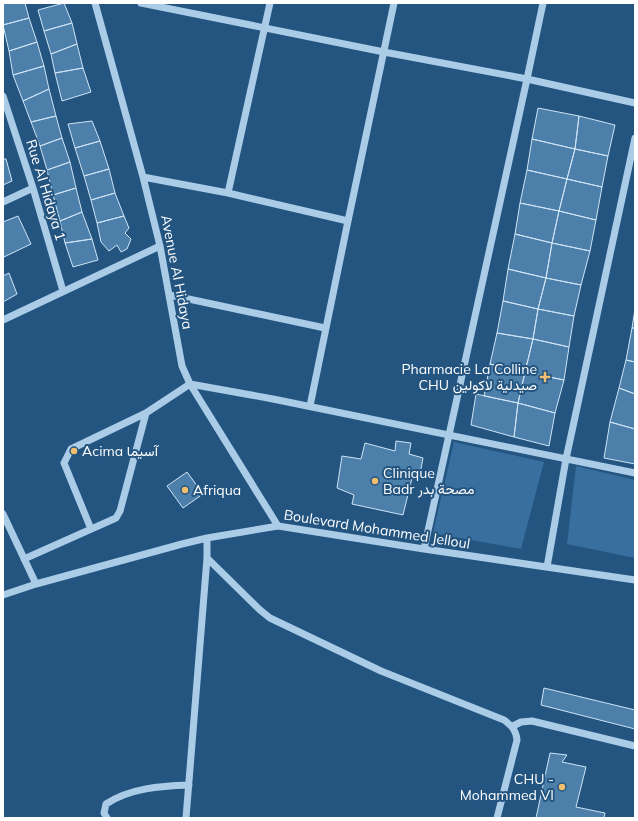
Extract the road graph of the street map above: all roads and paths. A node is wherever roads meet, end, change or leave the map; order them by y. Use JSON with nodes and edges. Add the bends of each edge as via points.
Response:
{"nodes":[{"id":1,"x":95,"y":3,"type":"edge"},
{"id":2,"x":141,"y":3,"type":"edge"},
{"id":3,"x":270,"y":3,"type":"edge"},
{"id":4,"x":394,"y":3,"type":"edge"},
{"id":5,"x":543,"y":3,"type":"edge"},
{"id":6,"x":264,"y":28,"type":"junction"},
{"id":7,"x":384,"y":52,"type":"junction"},
{"id":8,"x":527,"y":79,"type":"junction"},
{"id":9,"x":3,"y":96,"type":"edge"},
{"id":10,"x":635,"y":103,"type":"edge"},
{"id":11,"x":635,"y":138,"type":"edge"},
{"id":12,"x":143,"y":177,"type":"junction"},
{"id":13,"x":33,"y":188,"type":"junction"},
{"id":14,"x":228,"y":193,"type":"junction"},
{"id":15,"x":3,"y":202,"type":"edge"},
{"id":16,"x":348,"y":220,"type":"junction"},
{"id":17,"x":160,"y":246,"type":"junction"},
{"id":18,"x":63,"y":292,"type":"junction"},
{"id":19,"x":170,"y":295,"type":"junction"},
{"id":20,"x":3,"y":320,"type":"edge"},
{"id":21,"x":326,"y":328,"type":"junction"},
{"id":22,"x":190,"y":384,"type":"junction"},
{"id":23,"x":310,"y":406,"type":"junction"},
{"id":24,"x":146,"y":413,"type":"junction"},
{"id":25,"x":450,"y":436,"type":"junction"},
{"id":26,"x":566,"y":459,"type":"junction"},
{"id":27,"x":635,"y":473,"type":"edge"},
{"id":28,"x":3,"y":514,"type":"edge"},
{"id":29,"x":278,"y":526,"type":"junction"},
{"id":30,"x":91,"y":530,"type":"junction"},
{"id":31,"x":207,"y":538,"type":"junction"},
{"id":32,"x":424,"y":549,"type":"junction"},
{"id":33,"x":207,"y":558,"type":"junction"},
{"id":34,"x":24,"y":559,"type":"junction"},
{"id":35,"x":547,"y":567,"type":"junction"},
{"id":36,"x":635,"y":580,"type":"edge"},
{"id":37,"x":36,"y":584,"type":"junction"},
{"id":38,"x":3,"y":595,"type":"edge"},
{"id":39,"x":513,"y":726,"type":"junction"},
{"id":40,"x":635,"y":746,"type":"edge"},
{"id":41,"x":189,"y":785,"type":"junction"},
{"id":42,"x":107,"y":818,"type":"edge"},
{"id":43,"x":186,"y":818,"type":"edge"},
{"id":44,"x":497,"y":818,"type":"edge"}],
"edges":[{"from":1,"to":12,"type":"street","name":"Avenue Al Hidaya"},
{"from":2,"to":6,"type":"street"},
{"from":3,"to":6,"type":"street"},
{"from":4,"to":7,"type":"street"},
{"from":5,"to":8,"type":"street"},
{"from":6,"to":7,"type":"street"},
{"from":6,"to":14,"type":"street"},
{"from":7,"to":8,"type":"street"},
{"from":7,"to":16,"type":"street"},
{"from":8,"to":10,"type":"street"},
{"from":8,"to":25,"type":"street"},
{"from":9,"to":13,"type":"street","name":"Rue Al Hidaya 1"},
{"from":11,"to":26,"type":"street"},
{"from":12,"to":14,"type":"street"},
{"from":12,"to":17,"type":"street","name":"Avenue Al Hidaya"},
{"from":13,"to":15,"type":"street"},
{"from":13,"to":18,"type":"street","name":"Rue Al Hidaya 1"},
{"from":14,"to":16,"type":"street"},
{"from":16,"to":21,"type":"street"},
{"from":17,"to":18,"type":"street"},
{"from":17,"to":19,"type":"street","name":"Avenue Al Hidaya"},
{"from":18,"to":20,"type":"street"},
{"from":19,"to":21,"type":"street"},
{"from":19,"to":22,"type":"street","name":"Avenue Al Hidaya","via":[[177,344],[182,366]]},
{"from":21,"to":23,"type":"street"},
{"from":22,"to":23,"type":"street"},
{"from":22,"to":24,"type":"street"},
{"from":22,"to":29,"type":"street","name":"Avenue Al Hidaya"},
{"from":23,"to":25,"type":"street"},
{"from":24,"to":30,"type":"street","via":[[120,511],[116,518]]},
{"from":24,"to":30,"type":"street","via":[[71,450],[64,463]]},
{"from":25,"to":26,"type":"street"},
{"from":25,"to":32,"type":"street"},
{"from":26,"to":27,"type":"street"},
{"from":26,"to":35,"type":"street"},
{"from":28,"to":34,"type":"street"},
{"from":29,"to":31,"type":"street","name":"Boulevard Mohammed Jelloul"},
{"from":29,"to":32,"type":"street","name":"Boulevard Mohammed Jelloul"},
{"from":30,"to":34,"type":"street"},
{"from":31,"to":33,"type":"street"},
{"from":31,"to":37,"type":"street","name":"Boulevard Mohammed Jelloul"},
{"from":32,"to":35,"type":"street","name":"Boulevard Mohammed Jelloul"},
{"from":33,"to":39,"type":"street","via":[[270,618],[381,671],[504,720]]},
{"from":33,"to":41,"type":"street"},
{"from":34,"to":37,"type":"street"},
{"from":35,"to":36,"type":"street","name":"Boulevard Mohammed Jelloul"},
{"from":37,"to":38,"type":"street","name":"Boulevard Mohammed Jelloul"},
{"from":39,"to":40,"type":"street","via":[[532,721]]},
{"from":39,"to":44,"type":"street","via":[[517,740]]},
{"from":41,"to":42,"type":"street","via":[[160,786],[115,798],[106,804],[104,813]]},
{"from":41,"to":43,"type":"street"}]}
